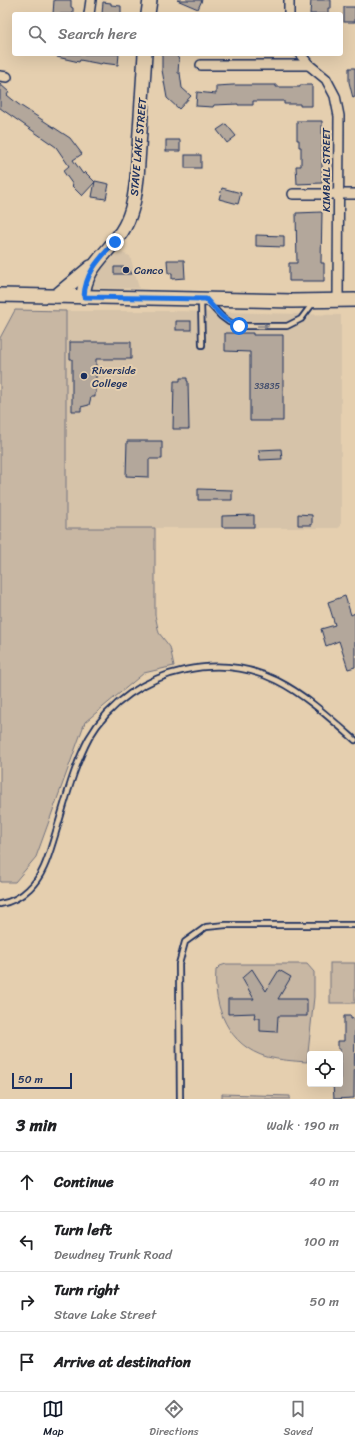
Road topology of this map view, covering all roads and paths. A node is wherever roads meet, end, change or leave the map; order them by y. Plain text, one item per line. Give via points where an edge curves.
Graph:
1 (90, 0) edge
2 (150, 0) edge
3 (289, 0) edge
4 (88, 12) edge
5 (148, 12) edge
6 (289, 12) edge
7 (145, 56) edge
8 (302, 56) edge
9 (201, 65) dead end
10 (309, 65) junction
11 (293, 194) dead end
12 (338, 194) junction
13 (355, 194) edge
14 (94, 265) junction
15 (0, 295) edge
16 (56, 296) junction
17 (84, 297) junction
18 (204, 299) junction
19 (355, 300) edge
20 (314, 301) junction
21 (338, 301) junction
22 (202, 345) dead end
23 (355, 740) edge
24 (0, 904) edge
25 (355, 925) edge
26 (180, 1099) edge

1 - 4 street
2 - 5 main road
3 - 6 street
7 - 14 main road, STAVE LAKE STREET via 135,196 131,213 115,242
8 - 10 street, KIMBALL STREET
9 - 10 street
10 - 12 street, KIMBALL STREET via 326,80 335,96 339,116
11 - 12 street
12 - 13 street
12 - 21 street, KIMBALL STREET
14 - 16 main road
14 - 17 main road, STAVE LAKE STREET via 84,285
15 - 16 main road
16 - 17 main road
17 - 18 main road
18 - 20 main road
18 -> 20 lane via 221,316 239,326 287,326 301,319
18 - 22 lane
19 - 21 main road
20 - 21 main road
23 - 24 lane via 290,686 257,672 224,666 175,672 160,677 133,692 114,707 98,725 89,738 75,771 46,863 36,882 21,896
25 - 26 lane via 206,927 185,942 179,964

